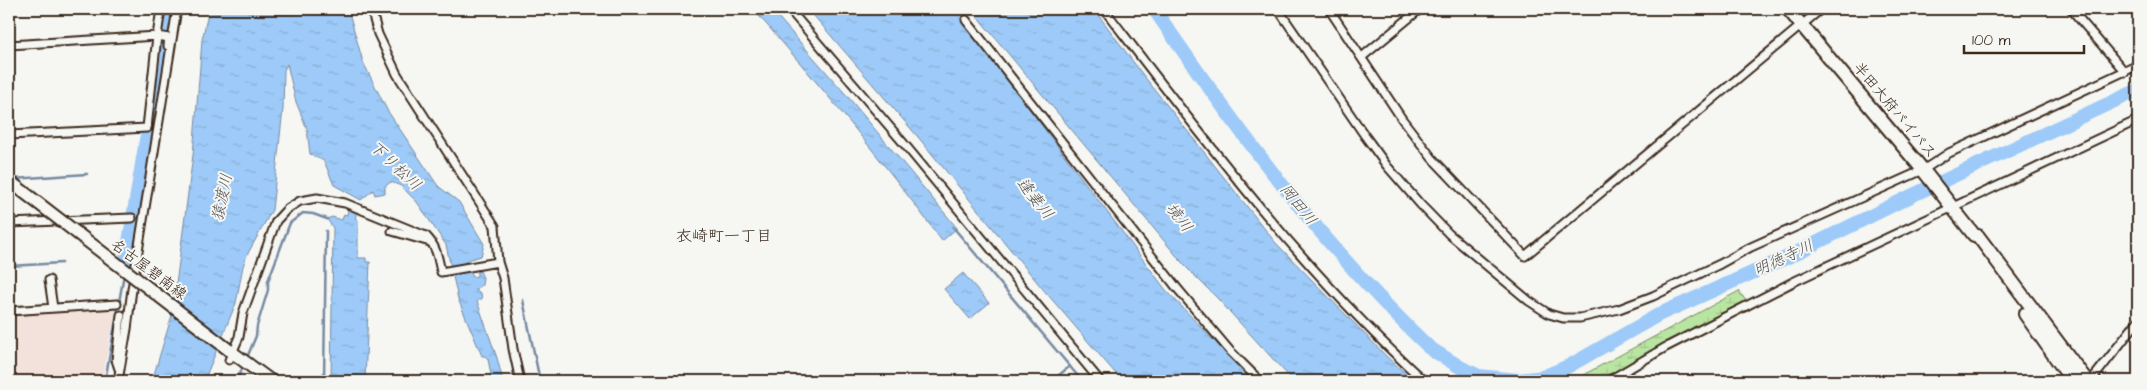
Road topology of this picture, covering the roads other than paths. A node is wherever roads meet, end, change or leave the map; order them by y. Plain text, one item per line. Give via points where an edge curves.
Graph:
1 (161, 9) edge
2 (177, 9) edge
3 (371, 9) edge
4 (789, 9) edge
5 (1104, 9) edge
6 (1278, 9) edge
7 (1329, 9) edge
8 (1420, 9) edge
9 (1788, 9) edge
10 (1821, 9) edge
11 (2071, 9) edge
12 (966, 20) dead end
13 (1802, 25) junction
14 (157, 36) junction
15 (9, 45) edge
16 (1362, 57) junction
17 (2138, 65) edge
18 (2125, 72) junction
19 (166, 75) junction
20 (2138, 120) edge
21 (9, 136) edge
22 (1926, 174) junction
23 (9, 181) edge
24 (1949, 202) junction
25 (132, 218) dead end
26 (9, 223) edge
27 (392, 231) dead end
28 (1974, 235) junction
29 (433, 243) junction
30 (495, 263) junction
31 (49, 280) dead end
32 (116, 304) dead end
33 (53, 308) junction
34 (9, 311) edge
35 (121, 315) dead end
36 (2138, 321) edge
37 (236, 357) junction
38 (120, 370) junction
39 (118, 381) edge
40 (271, 381) edge
41 (520, 381) edge
42 (1100, 381) edge
43 (1260, 381) edge
44 (1424, 381) edge
45 (1608, 381) edge
46 (2072, 381) edge
47 (2086, 381) edge
48 (2092, 381) edge

1 - 14 street
2 - 19 street
3 - 30 street via 378,34 397,74 495,226
4 - 42 street
5 - 44 street via 1228,170 1294,248 1371,332
6 - 22 street via 1387,166 1426,210 1449,234 1529,301 1563,318 1580,318 1619,309 1653,296 1769,238
7 - 16 street
8 - 16 street
9 - 13 highway, 半田大府パイパス
10 - 13 street
11 - 18 street
12 - 43 street via 1176,288
13 - 16 street via 1525,256 1432,158
13 - 22 highway, 半田大府パイパス
14 - 15 street
14 - 19 street via 169,38 164,68
14 - 21 street via 147,128
17 - 18 street
18 - 22 street via 1949,153
19 - 38 street
20 - 24 street
22 - 24 highway, 半田大府パイパス
23 - 37 main road, 名古屋碧南線, bridge
24 - 28 highway, 半田大府パイパス
24 - 45 street via 1722,317
25 - 26 street
27 - 29 street
28 - 46 highway, 半田大府パイパス via 1974,241
28 - 47 highway, 半田大府パイパス via 1978,236
29 - 30 street via 442,272
29 - 37 street via 426,236 345,203 317,198 300,201 276,221 243,313
30 - 41 street via 502,278
31 - 33 street
32 - 33 street
33 - 34 street
35 - 38 street via 116,360
36 - 48 street
37 - 40 main road, 名古屋碧南線
38 - 39 street

